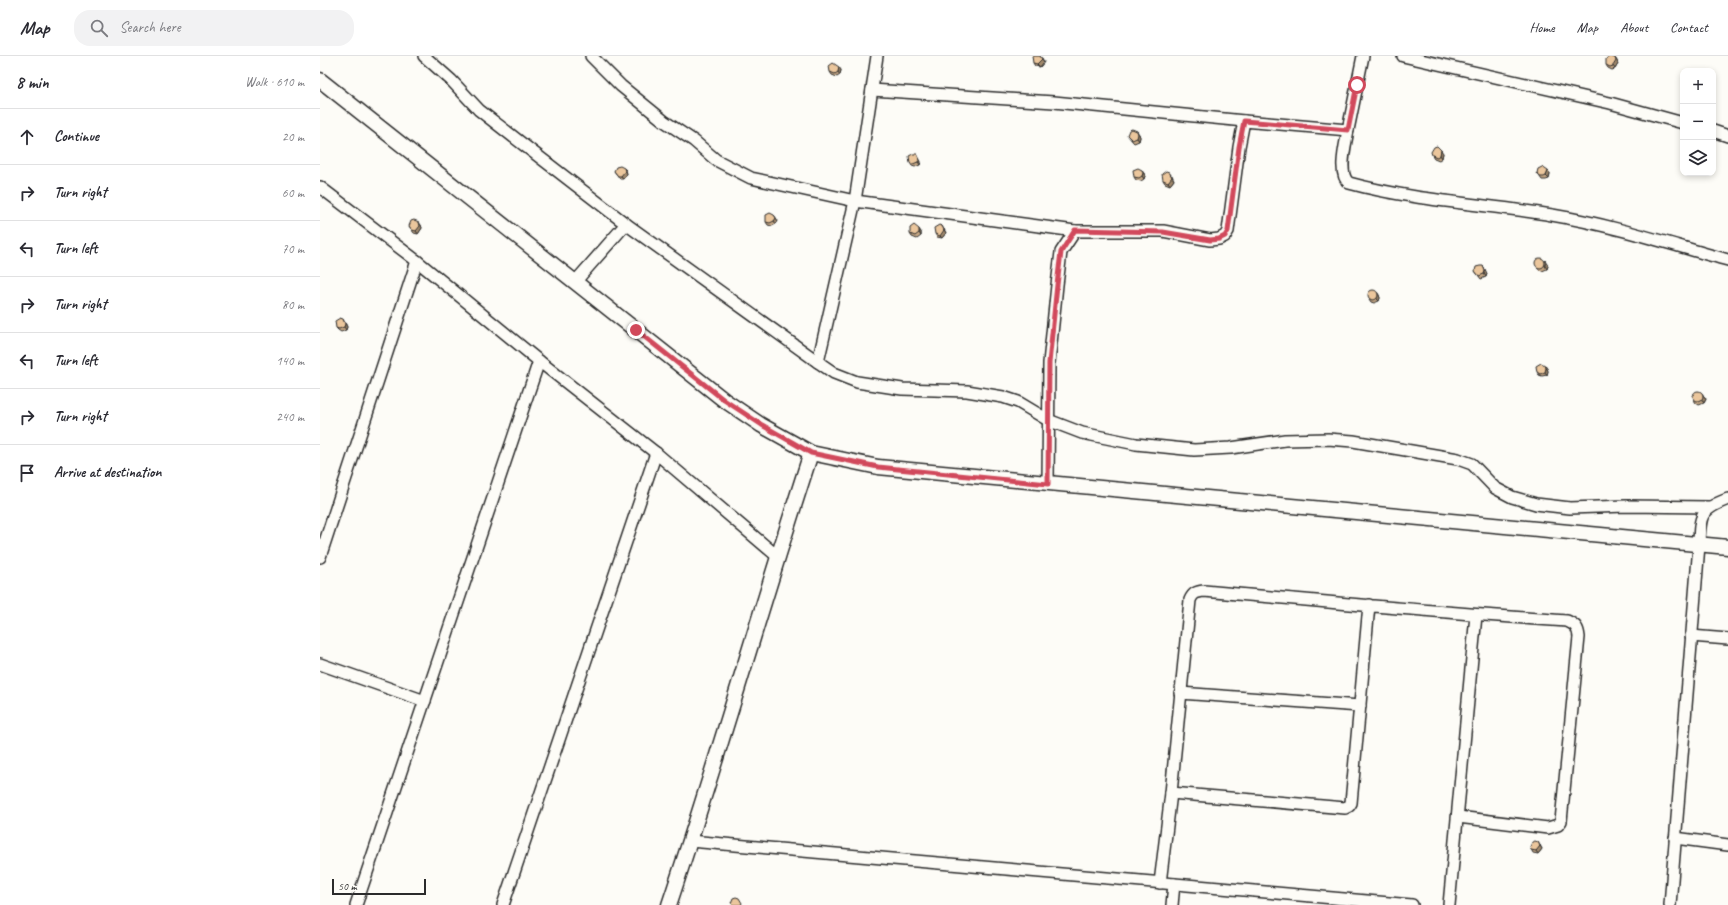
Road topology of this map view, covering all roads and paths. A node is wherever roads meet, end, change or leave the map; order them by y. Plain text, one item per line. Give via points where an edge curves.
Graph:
1 (424, 56) edge
2 (592, 56) edge
3 (877, 56) edge
4 (1363, 56) edge
5 (1402, 56) edge
6 (320, 80) edge
7 (872, 90) junction
8 (1244, 121) junction
9 (1680, 122) edge
10 (1348, 130) junction
11 (1716, 133) edge
12 (1728, 136) edge
13 (320, 188) edge
14 (855, 201) junction
15 (626, 224) junction
16 (1075, 230) junction
17 (1728, 260) edge
18 (417, 261) junction
19 (575, 282) junction
20 (539, 360) junction
21 (818, 362) junction
22 (1048, 420) junction
23 (656, 453) junction
24 (811, 453) junction
25 (1048, 484) junction
26 (1728, 499) edge
27 (1708, 507) junction
28 (1699, 545) junction
29 (1728, 547) edge
30 (778, 556) junction
31 (320, 558) edge
32 (1369, 606) junction
33 (1476, 615) junction
34 (1691, 636) junction
35 (1728, 639) edge
36 (320, 664) edge
37 (1180, 693) junction
38 (425, 701) junction
39 (1360, 706) junction
40 (1171, 793) junction
41 (1458, 817) junction
42 (1675, 838) junction
43 (690, 841) junction
44 (1728, 845) edge
45 (1160, 883) junction
46 (1174, 884) junction
47 (356, 905) edge
48 (503, 905) edge
49 (669, 905) edge
50 (1172, 905) edge
51 (1412, 905) edge
52 (1449, 905) edge
53 (1670, 905) edge

1 - 15 street via 479,110
2 - 14 street via 647,108 722,164 751,178
3 - 7 street
4 - 10 street
5 - 9 street via 1610,103
6 - 19 street
7 - 8 street via 1054,102
7 - 14 street
8 - 10 street
8 - 16 street via 1228,231 1225,236 1210,240 1163,232
10 - 17 street via 1343,172 1349,183 1397,193 1554,216
11 - 12 street
13 - 18 street
14 - 16 street
14 - 21 street
15 - 19 street
15 - 21 street
16 - 22 street via 1061,252 1049,363
18 - 20 street
18 - 31 street
19 - 24 street via 724,400
20 - 23 street
20 - 38 street
21 - 22 street via 834,373 857,382 902,389 967,391 1003,397 1018,402
22 - 25 street
22 - 27 street via 1082,433 1136,444 1194,450 1231,448 1285,440 1328,439 1458,459 1472,464 1495,488 1512,497 1536,504 1570,508
23 - 30 street
23 - 48 street
24 - 25 street via 878,467
24 - 30 street
25 - 28 street
26 - 27 street
27 - 28 street via 1700,523
28 - 29 street
28 - 34 street
30 - 43 street
32 - 33 street
32 - 37 street via 1204,591 1193,594 1190,600
32 - 39 street
33 - 41 street
33 - 41 street via 1568,621 1577,626 1579,632 1578,652 1563,815 1558,825 1548,828
34 - 35 street
34 - 42 street
36 - 38 street
37 - 39 street
37 - 40 street
38 - 47 street
39 - 40 street via 1351,803 1345,808
40 - 45 street
41 - 52 street
42 - 44 street
42 - 53 street
43 - 45 street
43 - 49 street
45 - 46 street
46 - 50 street
46 - 51 street

